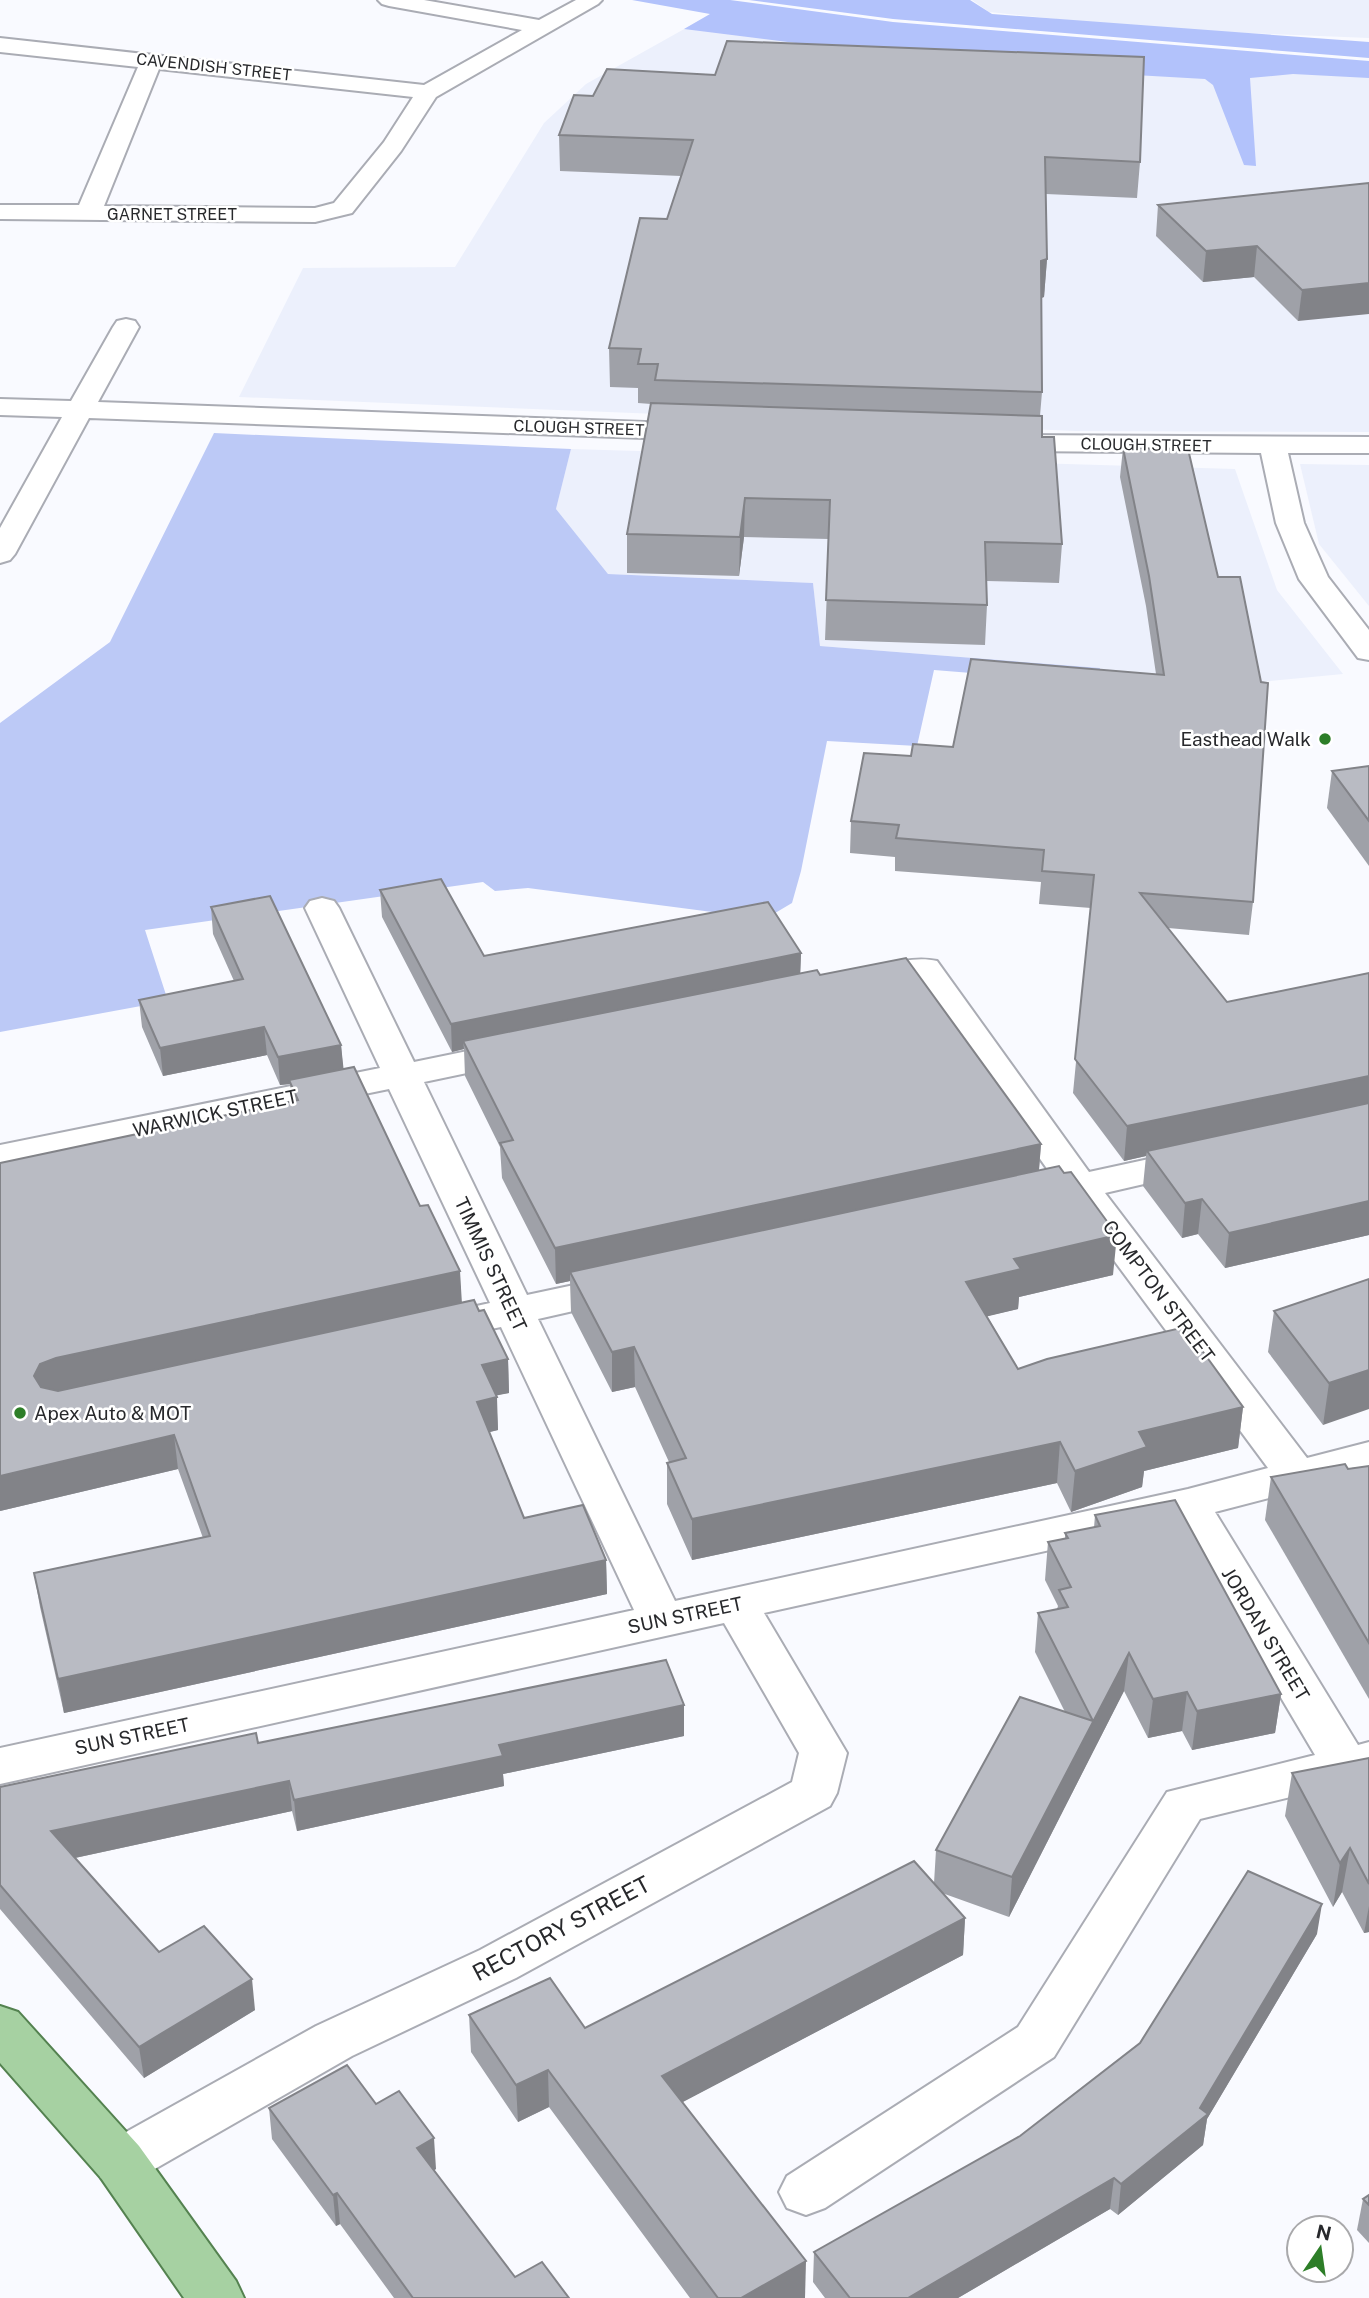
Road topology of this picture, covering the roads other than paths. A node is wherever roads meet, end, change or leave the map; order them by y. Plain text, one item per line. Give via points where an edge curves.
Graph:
1 (389, 0) edge
2 (591, 0) edge
3 (540, 27) junction
4 (0, 45) edge
5 (152, 60) junction
6 (428, 92) junction
7 (0, 212) edge
8 (88, 214) junction
9 (126, 327) dead end
10 (0, 407) edge
11 (80, 410) junction
12 (724, 433) edge
13 (985, 443) edge
14 (1369, 445) edge
15 (1273, 446) junction
16 (0, 554) edge
17 (1369, 651) edge
18 (322, 908) dead end
19 (827, 988) edge
20 (548, 1045) edge
21 (401, 1075) junction
22 (1225, 1155) edge
23 (0, 1157) edge
24 (1080, 1187) junction
25 (1026, 1199) edge
26 (662, 1279) edge
27 (514, 1311) junction
28 (404, 1335) edge
29 (1369, 1457) edge
30 (1298, 1476) junction
31 (1188, 1504) junction
32 (736, 1604) junction
33 (661, 1619) junction
34 (1357, 1762) edge
35 (0, 1766) edge
36 (0, 2027) edge
37 (120, 2162) junction
38 (806, 2192) dead end
39 (216, 2298) edge

1 - 3 street
2 - 3 street
3 - 6 street
4 - 5 street, CAVENDISH STREET
5 - 6 street, CAVENDISH STREET
5 - 8 street
6 - 8 street, GARNET STREET via 393,146 343,208 315,215
7 - 8 street, GARNET STREET
9 - 11 street
10 - 11 street, CLOUGH STREET
11 - 12 street, CLOUGH STREET
11 - 16 street
13 - 15 street, CLOUGH STREET
14 - 15 street, CLOUGH STREET
15 - 17 street via 1290,523 1314,579
18 - 21 street, TIMMIS STREET
19 - 24 street, COMPTON STREET via 924,969
20 - 21 street, WARWICK STREET
21 - 23 street, WARWICK STREET
21 - 27 street, TIMMIS STREET
22 - 24 street
24 - 25 street
24 - 30 street, COMPTON STREET
26 - 27 street
27 - 28 street
27 - 33 street, TIMMIS STREET
29 - 30 street, SUN STREET
30 - 31 street, SUN STREET
31 - 32 street, SUN STREET
31 - 34 street, JORDAN STREET
32 - 33 street, SUN STREET
32 - 37 street, RECTORY STREET via 823,1753 813,1793 498,1964 334,2041
33 - 35 street, SUN STREET
34 - 38 street via 1184,1805 1036,2042
36 - 37 main road
37 - 39 main road

